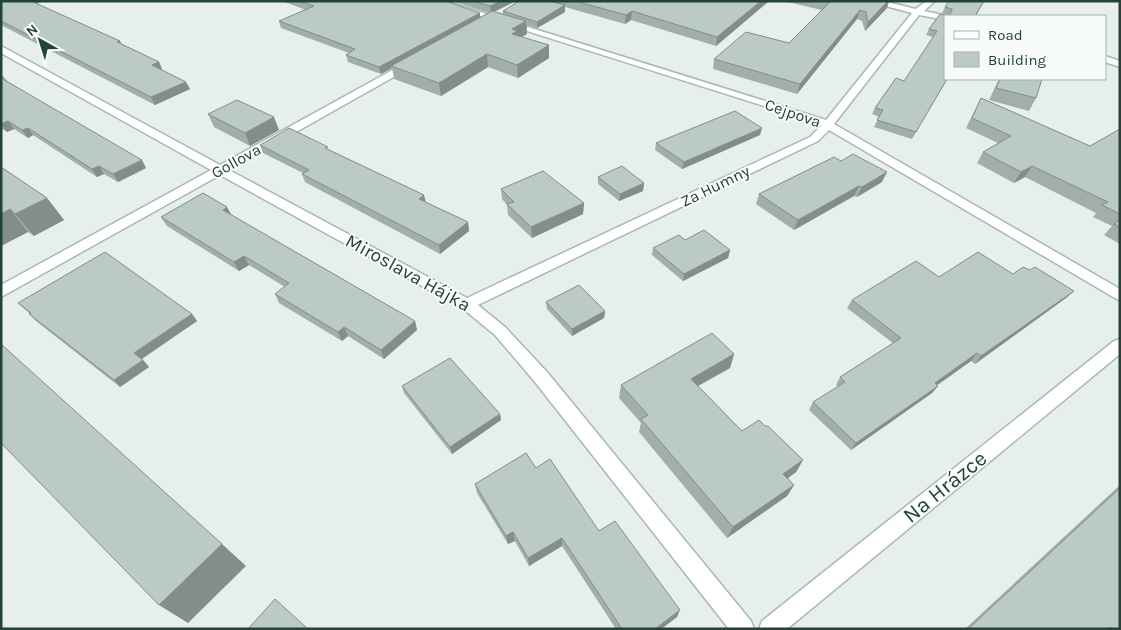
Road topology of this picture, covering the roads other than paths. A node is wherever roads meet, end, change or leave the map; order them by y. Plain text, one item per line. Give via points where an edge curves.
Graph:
1 (436, 1) edge
2 (871, 1) edge
3 (931, 1) edge
4 (507, 10) edge
5 (917, 12) junction
6 (944, 18) edge
7 (488, 21) junction
8 (1, 49) edge
9 (1106, 58) edge
10 (415, 61) edge
11 (1120, 64) edge
12 (827, 124) junction
13 (220, 170) junction
14 (1, 292) edge
15 (1120, 296) edge
16 (467, 304) junction
17 (1120, 345) edge
18 (743, 629) edge
19 (770, 629) edge

1 - 7 street, Cejpova
2 - 5 street
3 - 5 street, Za Humny
4 - 7 street
5 - 6 street
5 - 12 street, Za Humny
7 - 12 street, Cejpova
8 - 13 street, Miroslava Hájka
9 - 11 street
10 - 13 street, Gollova
12 - 15 street, Cejpova
12 - 16 street, Za Humny via 814,139
13 - 14 street, Gollova
13 - 16 street, Miroslava Hájka
16 - 18 street, Miroslava Hájka via 500,330 541,377
17 - 19 street, Na Hrázce

